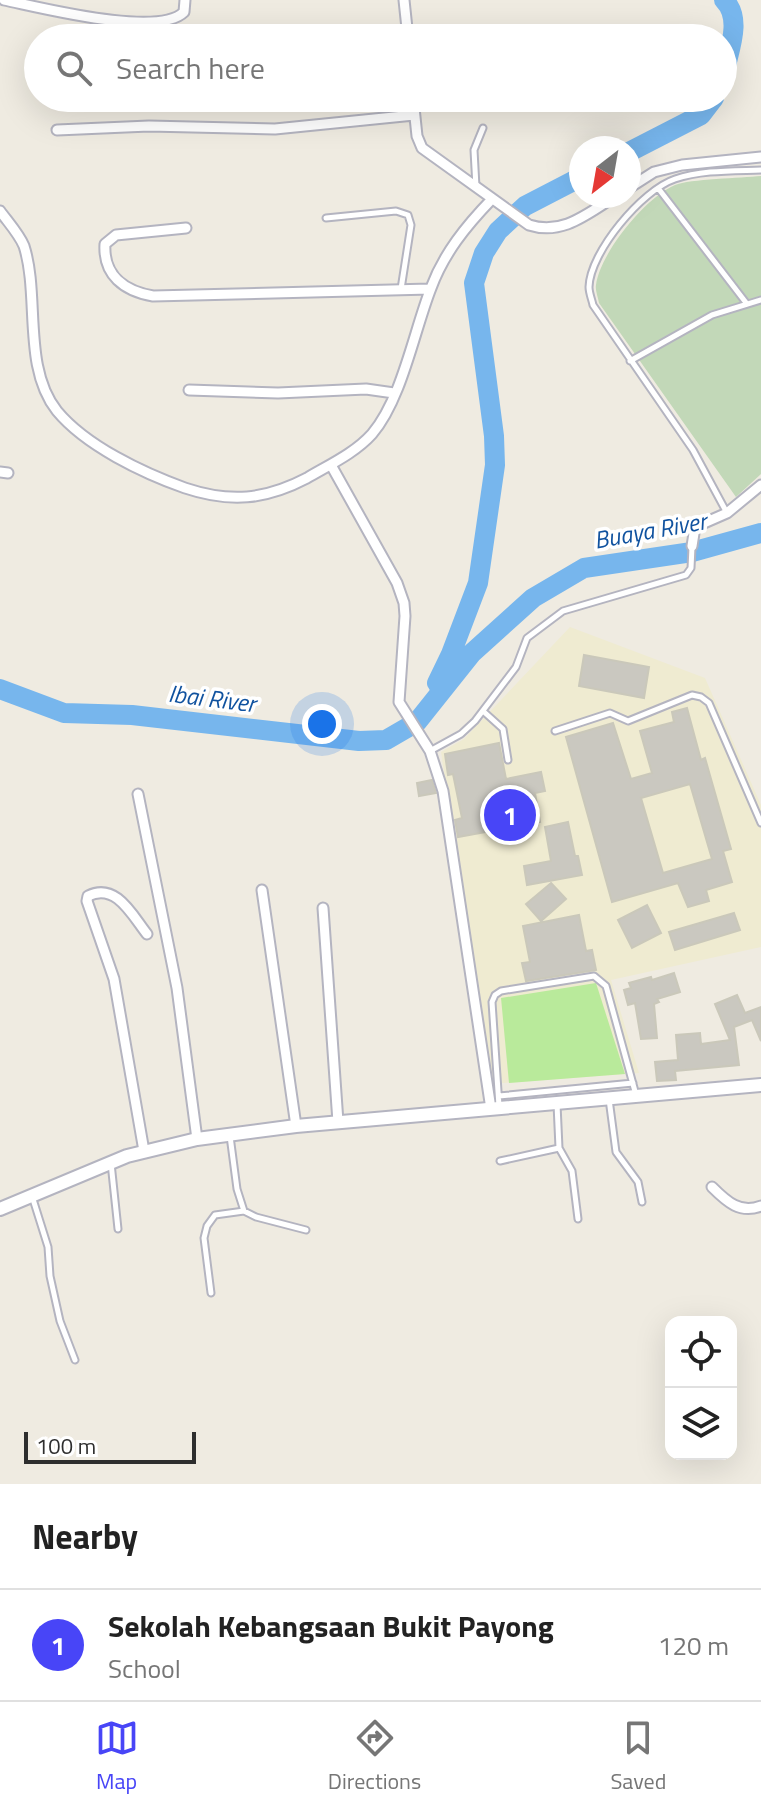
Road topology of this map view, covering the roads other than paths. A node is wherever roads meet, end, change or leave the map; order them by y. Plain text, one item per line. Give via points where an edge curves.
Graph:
1 (4, 0) edge
2 (185, 0) edge
3 (404, 0) edge
4 (407, 24) edge
5 (414, 112) edge
6 (414, 115) junction
7 (483, 128) dead end
8 (57, 130) dead end
9 (761, 157) edge
10 (761, 170) edge
11 (641, 180) edge
12 (476, 188) junction
13 (658, 188) junction
14 (495, 201) junction
15 (596, 208) edge
16 (0, 211) edge
17 (326, 218) dead end
18 (186, 228) dead end
19 (430, 289) junction
20 (401, 290) junction
21 (761, 300) edge
22 (747, 304) junction
23 (630, 361) junction
24 (189, 390) dead end
25 (394, 393) junction
26 (331, 465) junction
27 (761, 485) edge
28 (727, 513) junction
29 (692, 546) joint
30 (483, 711) junction
31 (555, 731) dead end
32 (427, 746) junction
33 (508, 760) dead end
34 (138, 794) dead end
35 (761, 823) edge
36 (262, 890) dead end
37 (323, 908) dead end
38 (147, 934) dead end
39 (761, 1085) edge
40 (635, 1090) junction
41 (609, 1098) junction
42 (557, 1103) junction
43 (496, 1104) junction
44 (338, 1122) junction
45 (296, 1126) junction
46 (229, 1135) junction
47 (197, 1139) junction
48 (559, 1148) junction
49 (144, 1151) junction
50 (500, 1161) dead end
51 (111, 1162) junction
52 (712, 1187) dead end
53 (32, 1196) junction
54 (642, 1202) dead end
55 (761, 1206) edge
56 (0, 1209) edge
57 (244, 1211) junction
58 (578, 1219) dead end
59 (118, 1229) dead end
60 (306, 1230) dead end
61 (211, 1293) dead end
62 (75, 1360) dead end

1 - 2 street via 114,22 171,20 184,12
3 - 4 street
5 - 6 street
6 - 8 street via 275,129
6 - 12 street via 422,148
7 - 12 lane via 474,150
9 - 11 street via 682,165
10 - 13 lane via 702,173 672,179
12 - 14 street
13 - 22 lane
13 - 23 lane via 609,239 589,288 593,305
14 - 15 street via 540,229 557,229
14 - 19 street via 463,230
16 - 26 street via 24,246 46,392 70,424 111,454 213,497 247,498 285,490
17 - 20 lane via 396,211 408,215
18 - 20 street via 116,235 105,244 107,267 124,286 153,296
19 - 20 street
19 - 25 street
21 - 22 lane
22 - 23 lane via 697,322
23 - 28 lane via 693,450
24 - 25 street
25 - 26 street via 373,433
26 - 32 street via 404,603 399,696
27 - 28 street
28 - 29 street via 695,527
29 - 30 lane via 691,568 683,577 563,611 527,638 516,667
30 - 32 lane via 461,734
30 - 33 lane via 503,729
31 - 35 lane via 610,713 628,721 692,695 701,697 709,703
32 - 43 street via 443,791
34 - 47 street via 177,988
36 - 45 street
37 - 44 street
38 - 49 street via 118,898 103,892 88,896 114,979
39 - 40 main road
40 - 41 main road
40 - 43 lane
40 - 43 lane via 606,986 594,976 495,995
41 - 42 main road
41 - 54 lane via 616,1152 638,1182
42 - 43 main road
42 - 48 lane
43 - 44 main road
44 - 45 main road
45 - 46 main road
46 - 47 main road
46 - 57 lane
47 - 49 main road
48 - 50 lane
48 - 58 lane via 572,1171
49 - 51 main road
51 - 53 main road
51 - 59 lane
52 - 55 street via 743,1210
53 - 56 main road
53 - 62 lane via 48,1247 60,1321
57 - 60 lane
57 - 61 lane via 215,1215 205,1232

